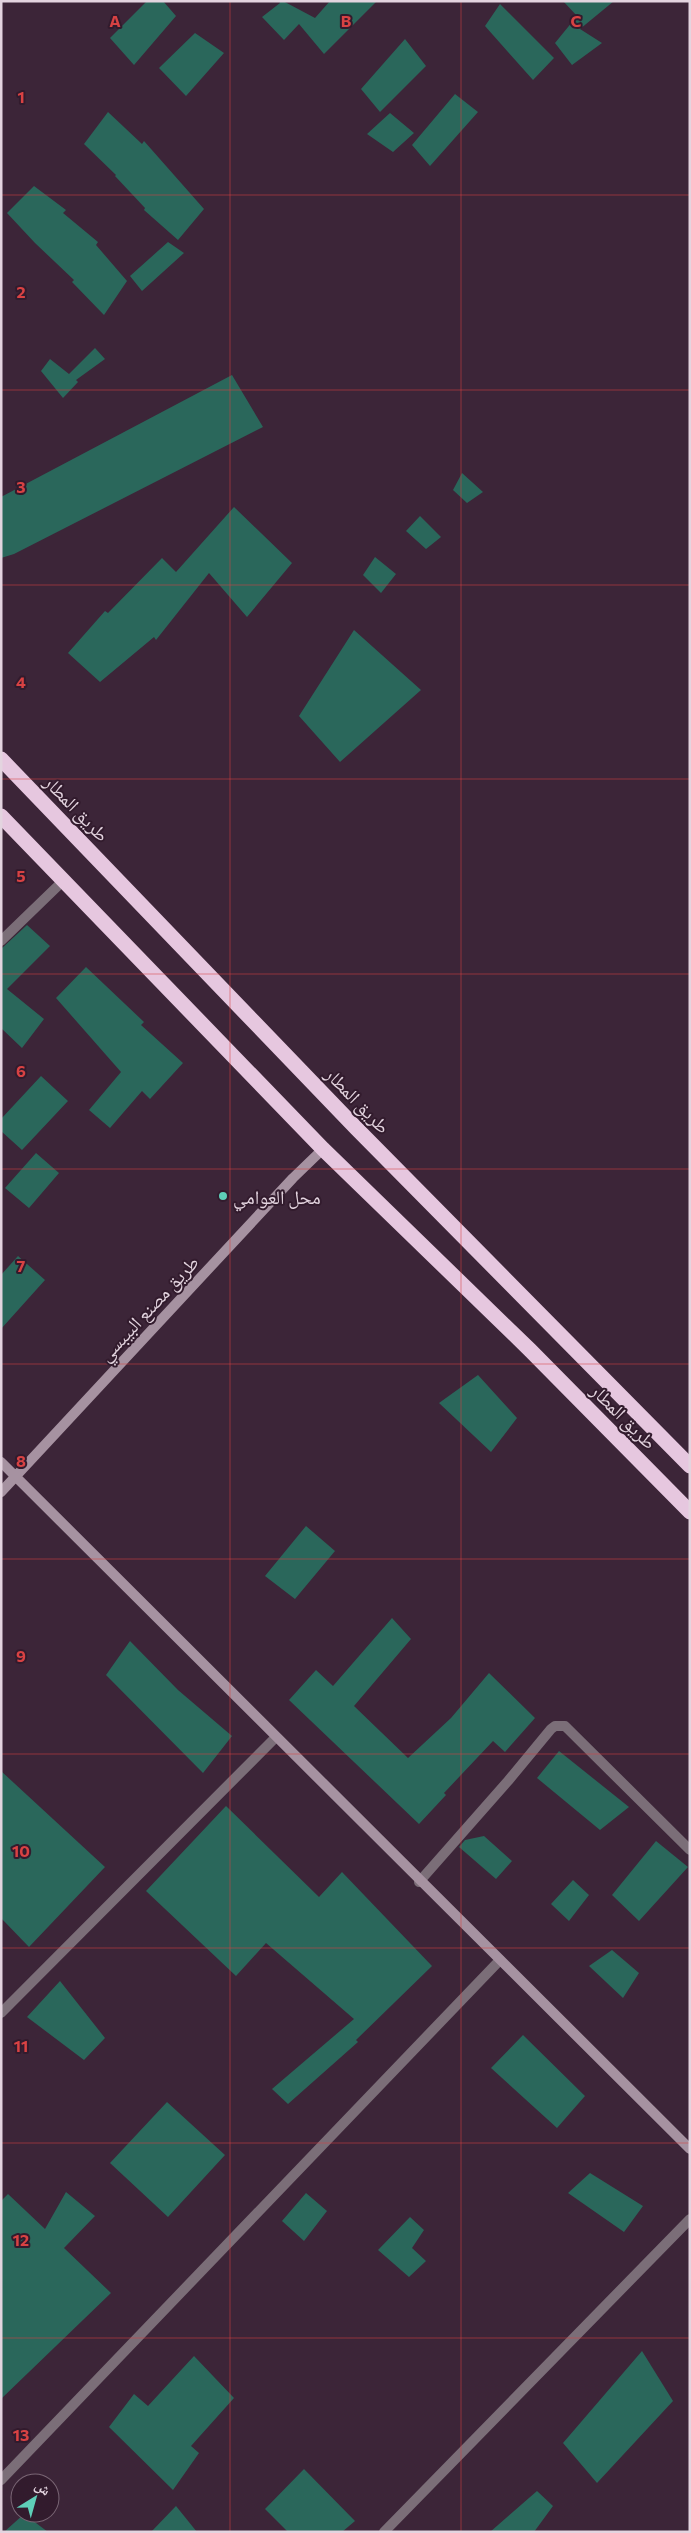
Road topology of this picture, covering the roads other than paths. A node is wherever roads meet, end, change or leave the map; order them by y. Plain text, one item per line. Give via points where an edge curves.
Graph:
1 (1, 759) edge
2 (1, 816) edge
3 (64, 880) junction
4 (1, 941) edge
5 (323, 1149) junction
6 (1, 1462) edge
7 (690, 1466) edge
8 (15, 1477) junction
9 (1, 1492) edge
10 (690, 1512) edge
11 (275, 1738) junction
12 (690, 1850) edge
13 (419, 1882) junction
14 (500, 1960) junction
15 (1, 2013) edge
16 (690, 2149) edge
17 (690, 2219) edge
18 (1, 2480) edge
19 (384, 2532) edge

1 - 7 highway, طريق المطار via 356,1128
2 - 3 highway, طريق المطار
3 - 4 street
3 - 5 highway, طريق المطار
5 - 8 street, طريق مصنع البيبسي
5 - 10 highway, طريق المطار via 530,1350
6 - 8 street
8 - 9 street, طريق مصنع البيبسي
8 - 11 street
11 - 13 street
11 - 15 street
12 - 13 street via 565,1726 560,1726 551,1729
13 - 14 street
14 - 16 street
14 - 18 street
17 - 19 street

